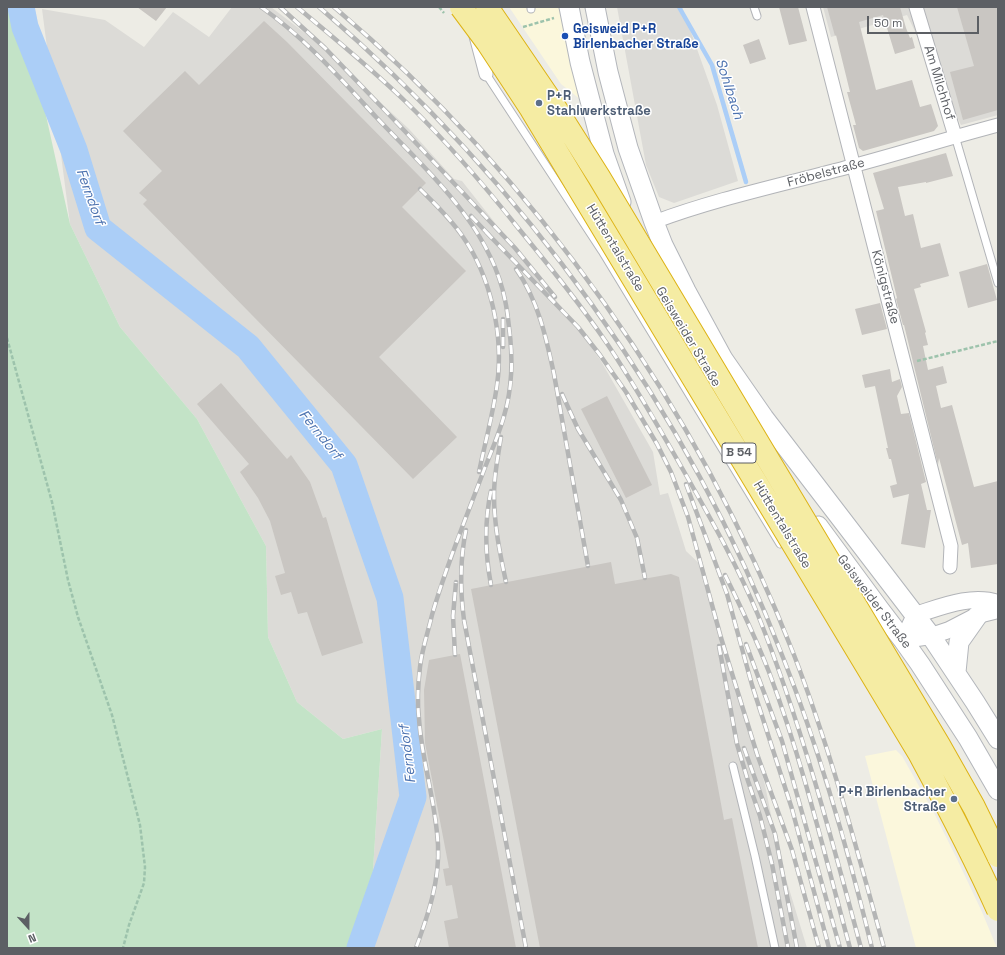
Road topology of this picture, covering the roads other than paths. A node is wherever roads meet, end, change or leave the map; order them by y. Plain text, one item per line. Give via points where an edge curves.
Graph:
1 (461, 7) edge
2 (469, 7) edge
3 (487, 7) edge
4 (569, 7) edge
5 (595, 7) edge
6 (754, 7) edge
7 (813, 7) edge
8 (916, 7) edge
9 (757, 16) dead end
10 (486, 74) joint
11 (998, 125) edge
12 (955, 136) junction
13 (853, 166) junction
14 (654, 222) junction
15 (998, 283) edge
16 (783, 549) dead end
17 (950, 567) dead end
18 (998, 603) edge
19 (998, 610) edge
20 (915, 615) junction
21 (978, 615) junction
22 (930, 636) junction
23 (903, 640) junction
24 (956, 672) junction
25 (998, 739) edge
26 (733, 766) dead end
27 (997, 788) edge
28 (998, 856) edge
29 (998, 910) edge
30 (775, 948) edge

1 - 29 highway, Hüttentalstraße / B 54, bridge via 535,115 919,753 970,848
2 - 10 street
3 - 28 highway, Hüttentalstraße / B 54, bridge via 603,183 939,745
4 - 23 main road, Geisweider Straße via 580,62 604,154 629,223 658,287 704,370
5 - 14 main road, Geisweider Straße via 628,148
6 - 9 lane
7 - 13 street, Königstraße
8 - 12 street, Am Milchhof
10 - 16 lane via 602,251
11 - 12 street, Fröbelstraße
12 - 13 street, Fröbelstraße
12 - 15 lane
13 - 14 street, Fröbelstraße via 756,191
13 - 17 street, Königstraße via 951,546
14 - 20 main road, Geisweider Straße via 686,291 723,359 764,418
18 - 20 street via 990,600 958,601
19 - 21 street
20 - 22 main road, Geisweider Straße
20 - 23 street
21 - 22 street
21 - 24 main road via 959,642
22 - 23 street
22 - 24 main road, Geisweider Straße
23 - 27 main road, Geisweider Straße via 968,738
24 - 25 main road, Geisweider Straße
26 - 30 lane

